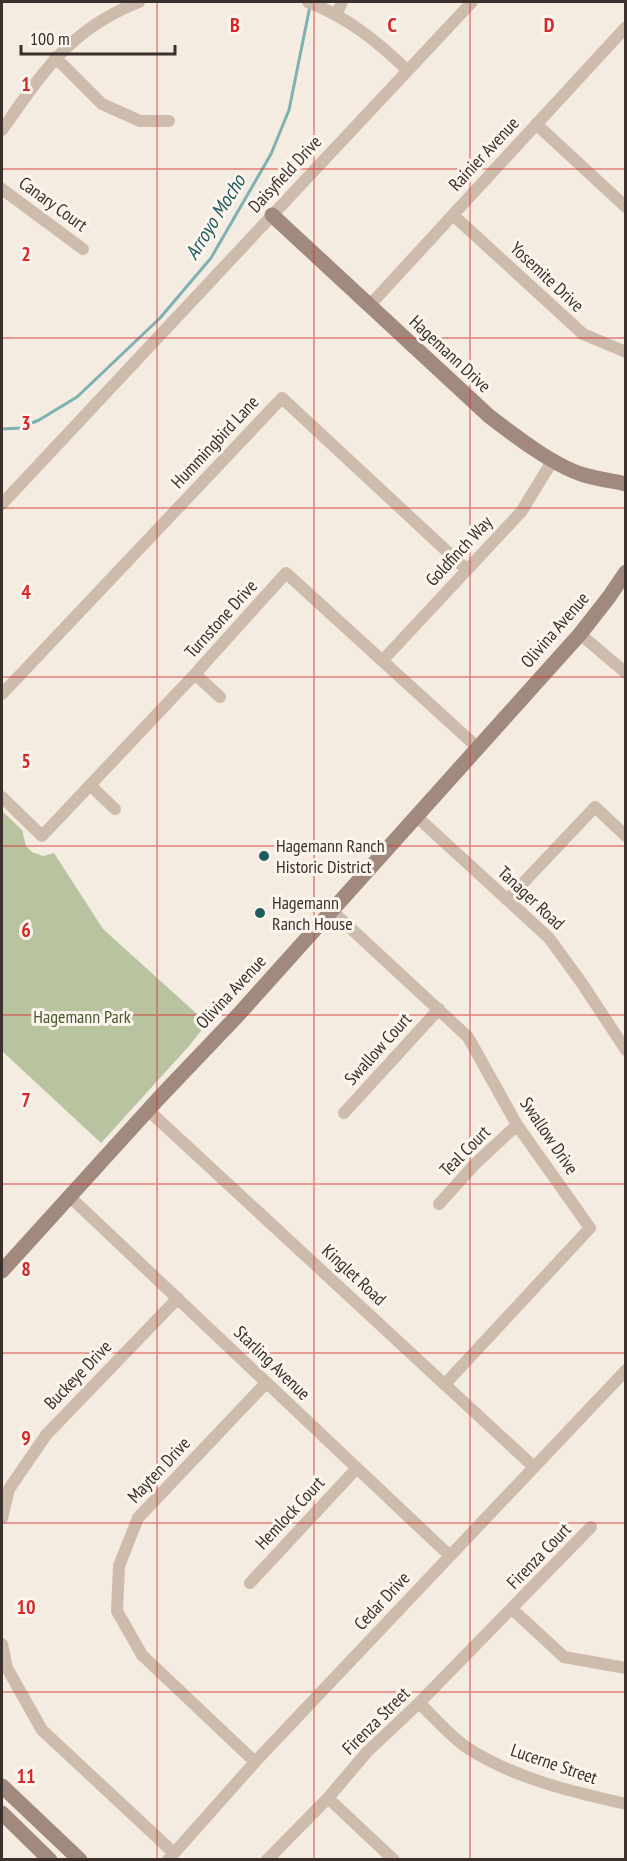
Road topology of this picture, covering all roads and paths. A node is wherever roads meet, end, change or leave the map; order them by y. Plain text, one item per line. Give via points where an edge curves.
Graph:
1 (139, 2) edge
2 (308, 2) edge
3 (342, 2) edge
4 (472, 2) edge
5 (336, 15) junction
6 (626, 27) edge
7 (55, 57) junction
8 (407, 70) junction
9 (169, 121) dead end
10 (536, 124) junction
11 (2, 130) edge
12 (2, 189) edge
13 (626, 207) edge
14 (272, 215) junction
15 (453, 215) junction
16 (83, 249) dead end
17 (369, 306) junction
18 (626, 352) edge
19 (553, 460) junction
20 (626, 484) edge
21 (2, 504) edge
22 (466, 569) junction
23 (626, 572) edge
24 (580, 634) junction
25 (383, 660) junction
26 (626, 673) edge
27 (195, 674) junction
28 (2, 694) edge
29 (220, 698) dead end
30 (477, 747) junction
31 (90, 785) junction
32 (2, 797) edge
33 (115, 809) dead end
34 (416, 816) junction
35 (626, 836) edge
36 (507, 900) junction
37 (332, 911) junction
38 (439, 1009) junction
39 (626, 1050) edge
40 (148, 1110) junction
41 (345, 1113) dead end
42 (517, 1125) junction
43 (69, 1196) junction
44 (439, 1204) dead end
45 (2, 1271) edge
46 (178, 1298) junction
47 (626, 1370) edge
48 (266, 1383) junction
49 (445, 1384) junction
50 (534, 1467) junction
51 (357, 1468) junction
52 (5, 1487) edge
53 (2, 1518) edge
54 (591, 1527) dead end
55 (450, 1556) junction
56 (250, 1583) dead end
57 (512, 1609) junction
58 (2, 1644) edge
59 (626, 1668) edge
60 (419, 1703) junction
61 (255, 1762) junction
62 (2, 1786) edge
63 (328, 1798) junction
64 (626, 1804) edge
65 (2, 1813) edge
66 (171, 1856) edge
67 (50, 1860) edge
68 (80, 1860) edge
69 (267, 1860) edge
70 (394, 1860) edge

1 - 7 street via 111,13
2 - 5 street
3 - 5 street
4 - 8 street, Daisyfield Drive
5 - 8 street via 383,47
6 - 10 street, Rainier Avenue
7 - 9 street via 102,104 140,121
7 - 11 street
8 - 14 street, Daisyfield Drive
10 - 13 street
10 - 15 street, Rainier Avenue
12 - 16 street, Canary Court
14 - 17 street, Hagemann Drive
14 - 21 street, Daisyfield Drive
15 - 17 street, Rainier Avenue
15 - 18 street, Yosemite Drive via 583,334
17 - 19 street, Hagemann Drive via 489,416
19 - 20 street, Hagemann Drive via 582,474
19 - 22 street, Goldfinch Way via 521,512
22 - 25 street, Goldfinch Way
22 - 28 street, Hummingbird Lane via 282,398
23 - 24 street, Olivina Avenue
24 - 26 street
24 - 30 street, Olivina Avenue
25 - 27 street, Turnstone Drive via 286,573
25 - 30 street, Turnstone Drive
27 - 29 street
27 - 31 street, Turnstone Drive
30 - 34 street, Olivina Avenue
31 - 32 street, Turnstone Drive via 42,836
31 - 33 street
34 - 36 street, Tanager Road
34 - 37 street, Olivina Avenue
35 - 36 street via 595,807
36 - 39 street, Tanager Road via 549,938
37 - 38 street, Swallow Drive
37 - 40 street, Olivina Avenue
38 - 41 street, Swallow Court
38 - 42 street, Swallow Drive via 468,1037
40 - 43 street, Olivina Avenue
40 - 49 street, Kinglet Road
42 - 44 street, Teal Court
42 - 49 street, Swallow Drive via 590,1228
43 - 45 street, Olivina Avenue
43 - 46 street, Starling Avenue
46 - 48 street, Starling Avenue
46 - 52 street, Buckeye Drive via 46,1435
47 - 50 street, Cedar Drive
48 - 51 street, Starling Avenue
48 - 61 street, Mayten Drive via 138,1518 119,1566 117,1611 142,1655
49 - 50 street, Kinglet Road
50 - 55 street, Cedar Drive
51 - 55 street, Starling Avenue
51 - 56 street, Hemlock Court
52 - 53 street, Buckeye Drive
54 - 57 street, Firenza Court
55 - 61 street, Cedar Drive
57 - 59 street via 564,1657
57 - 60 street, Firenza Street
58 - 66 street via 8,1668 42,1731
60 - 63 street, Firenza Street via 367,1752
60 - 64 street, Lucerne Street via 465,1746 510,1770
61 - 66 street, Cedar Drive
62 - 68 street
63 - 69 street, Firenza Street
63 - 70 street
65 - 67 street

